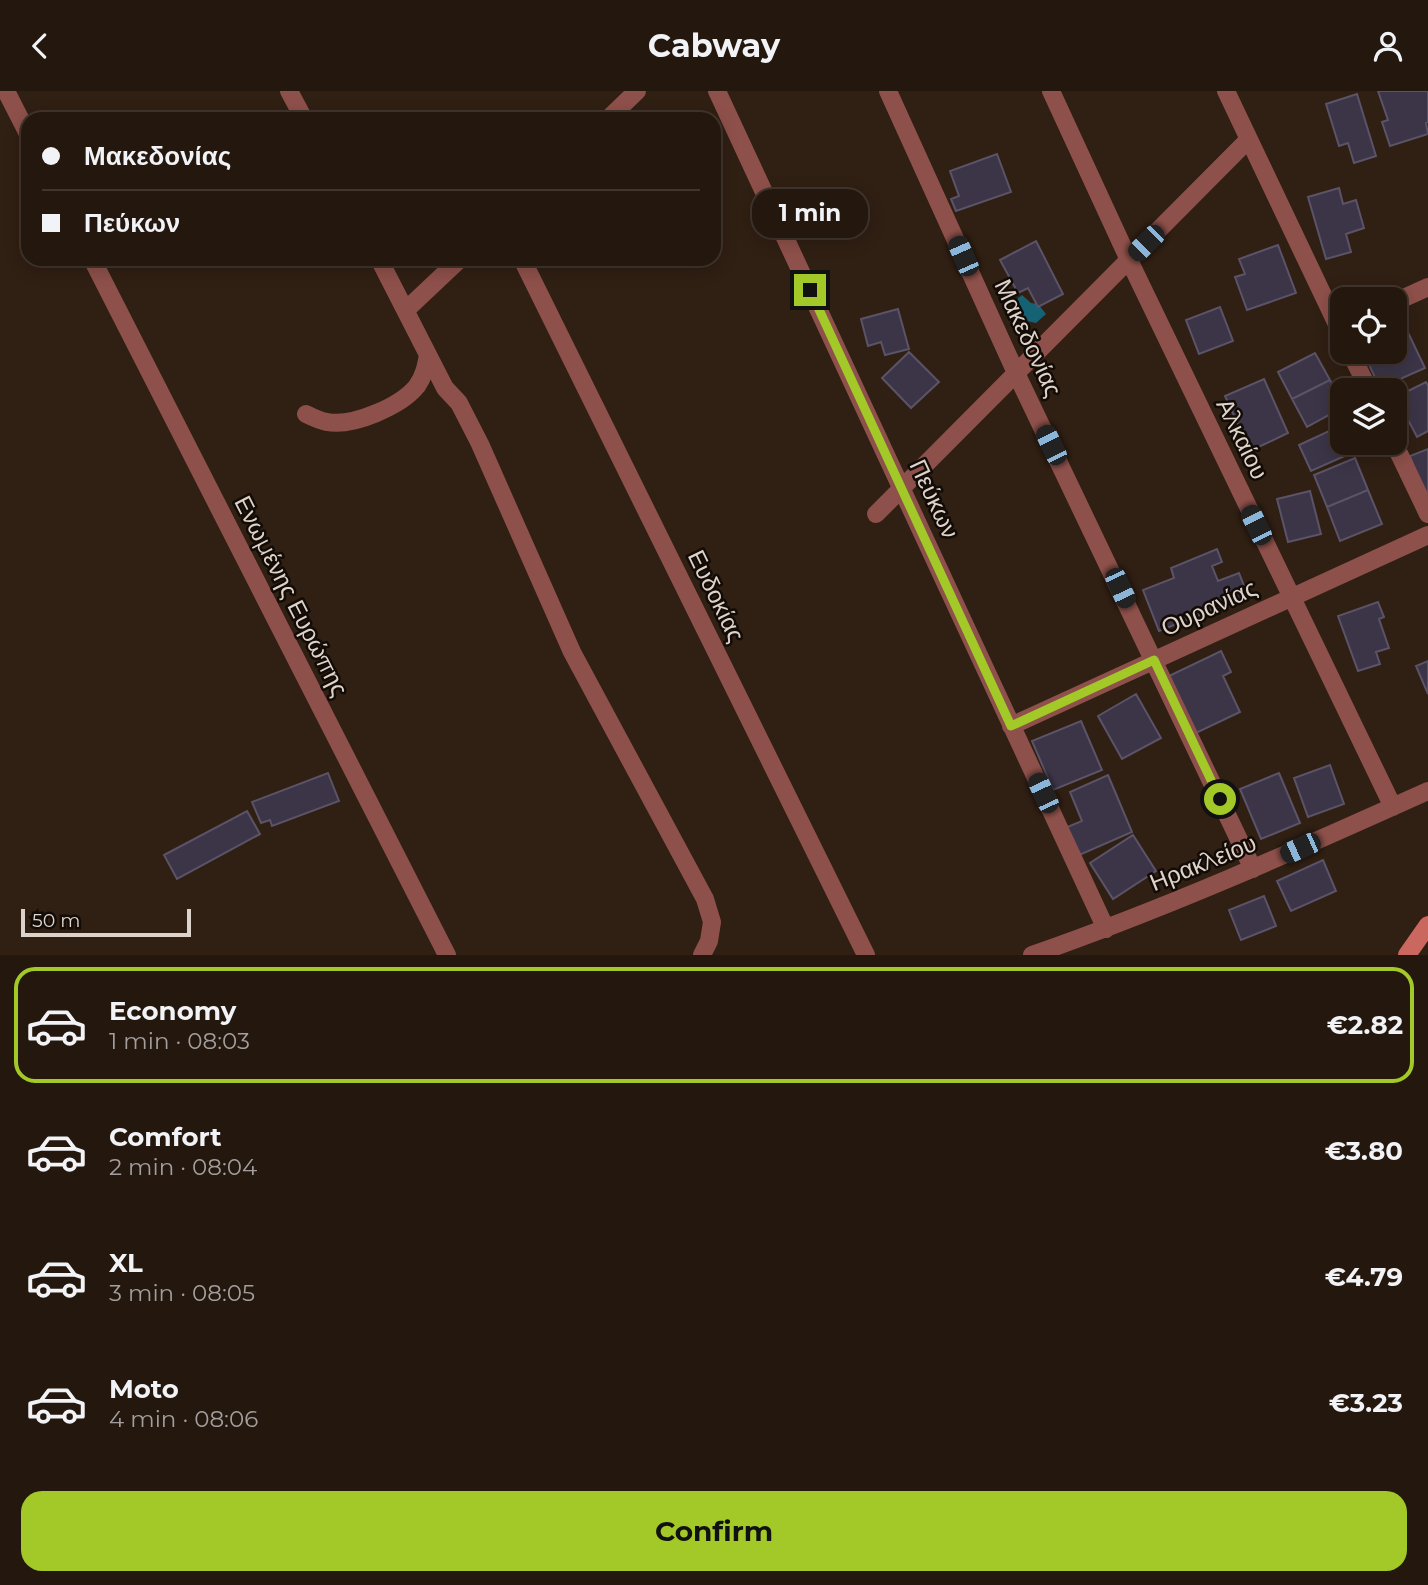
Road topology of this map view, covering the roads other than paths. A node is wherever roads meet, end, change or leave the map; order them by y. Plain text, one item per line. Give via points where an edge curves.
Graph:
1 (6, 91) edge
2 (289, 91) edge
3 (637, 91) edge
4 (717, 91) edge
5 (888, 91) edge
6 (1051, 91) edge
7 (1226, 91) edge
8 (300, 112) edge
9 (615, 112) edge
10 (21, 120) edge
11 (1248, 140) junction
12 (1129, 260) junction
13 (96, 266) edge
14 (383, 266) edge
15 (453, 266) edge
16 (525, 266) edge
17 (1428, 287) edge
18 (1407, 297) edge
19 (1330, 308) edge
20 (406, 310) junction
21 (428, 355) junction
22 (1017, 373) junction
23 (306, 414) dead end
24 (1400, 455) edge
25 (903, 489) junction
26 (1428, 514) edge
27 (876, 515) dead end
28 (1428, 535) edge
29 (1291, 597) junction
30 (1154, 660) junction
31 (1011, 726) junction
32 (1428, 791) edge
33 (1393, 807) junction
34 (1253, 869) junction
35 (1428, 925) edge
36 (1106, 929) junction
37 (447, 955) edge
38 (702, 955) edge
39 (866, 955) edge
40 (1032, 955) edge
41 (1406, 955) edge

1 - 10 street
2 - 8 street
3 - 9 street
4 - 25 street, Πεύκων
5 - 22 street, Μακεδονίας
6 - 12 street, Αλκαίου
7 - 11 street
11 - 12 street
11 - 19 street
12 - 22 street
12 - 29 street, Αλκαίου
13 - 37 street, Ενωμένης Ευρώπης
14 - 20 street
15 - 20 street
16 - 39 street, Ευδοκίας
17 - 18 street
20 - 21 street
21 - 23 street via 418,384 385,409 338,423
21 - 38 street via 480,444 572,652 705,899 712,922
22 - 25 street
22 - 30 street, Μακεδονίας
24 - 26 street
25 - 27 street
25 - 31 street, Πεύκων
28 - 29 street, Ουρανίας
29 - 30 street, Ουρανίας
29 - 33 street, Αλκαίου
30 - 31 street, Ουρανίας
30 - 34 street, Μακεδονίας
31 - 36 street, Πεύκων
32 - 33 street, Ηρακλείου
33 - 34 street, Ηρακλείου
34 - 36 street, Ηρακλείου
35 - 41 street
36 - 40 street, Ηρακλείου

